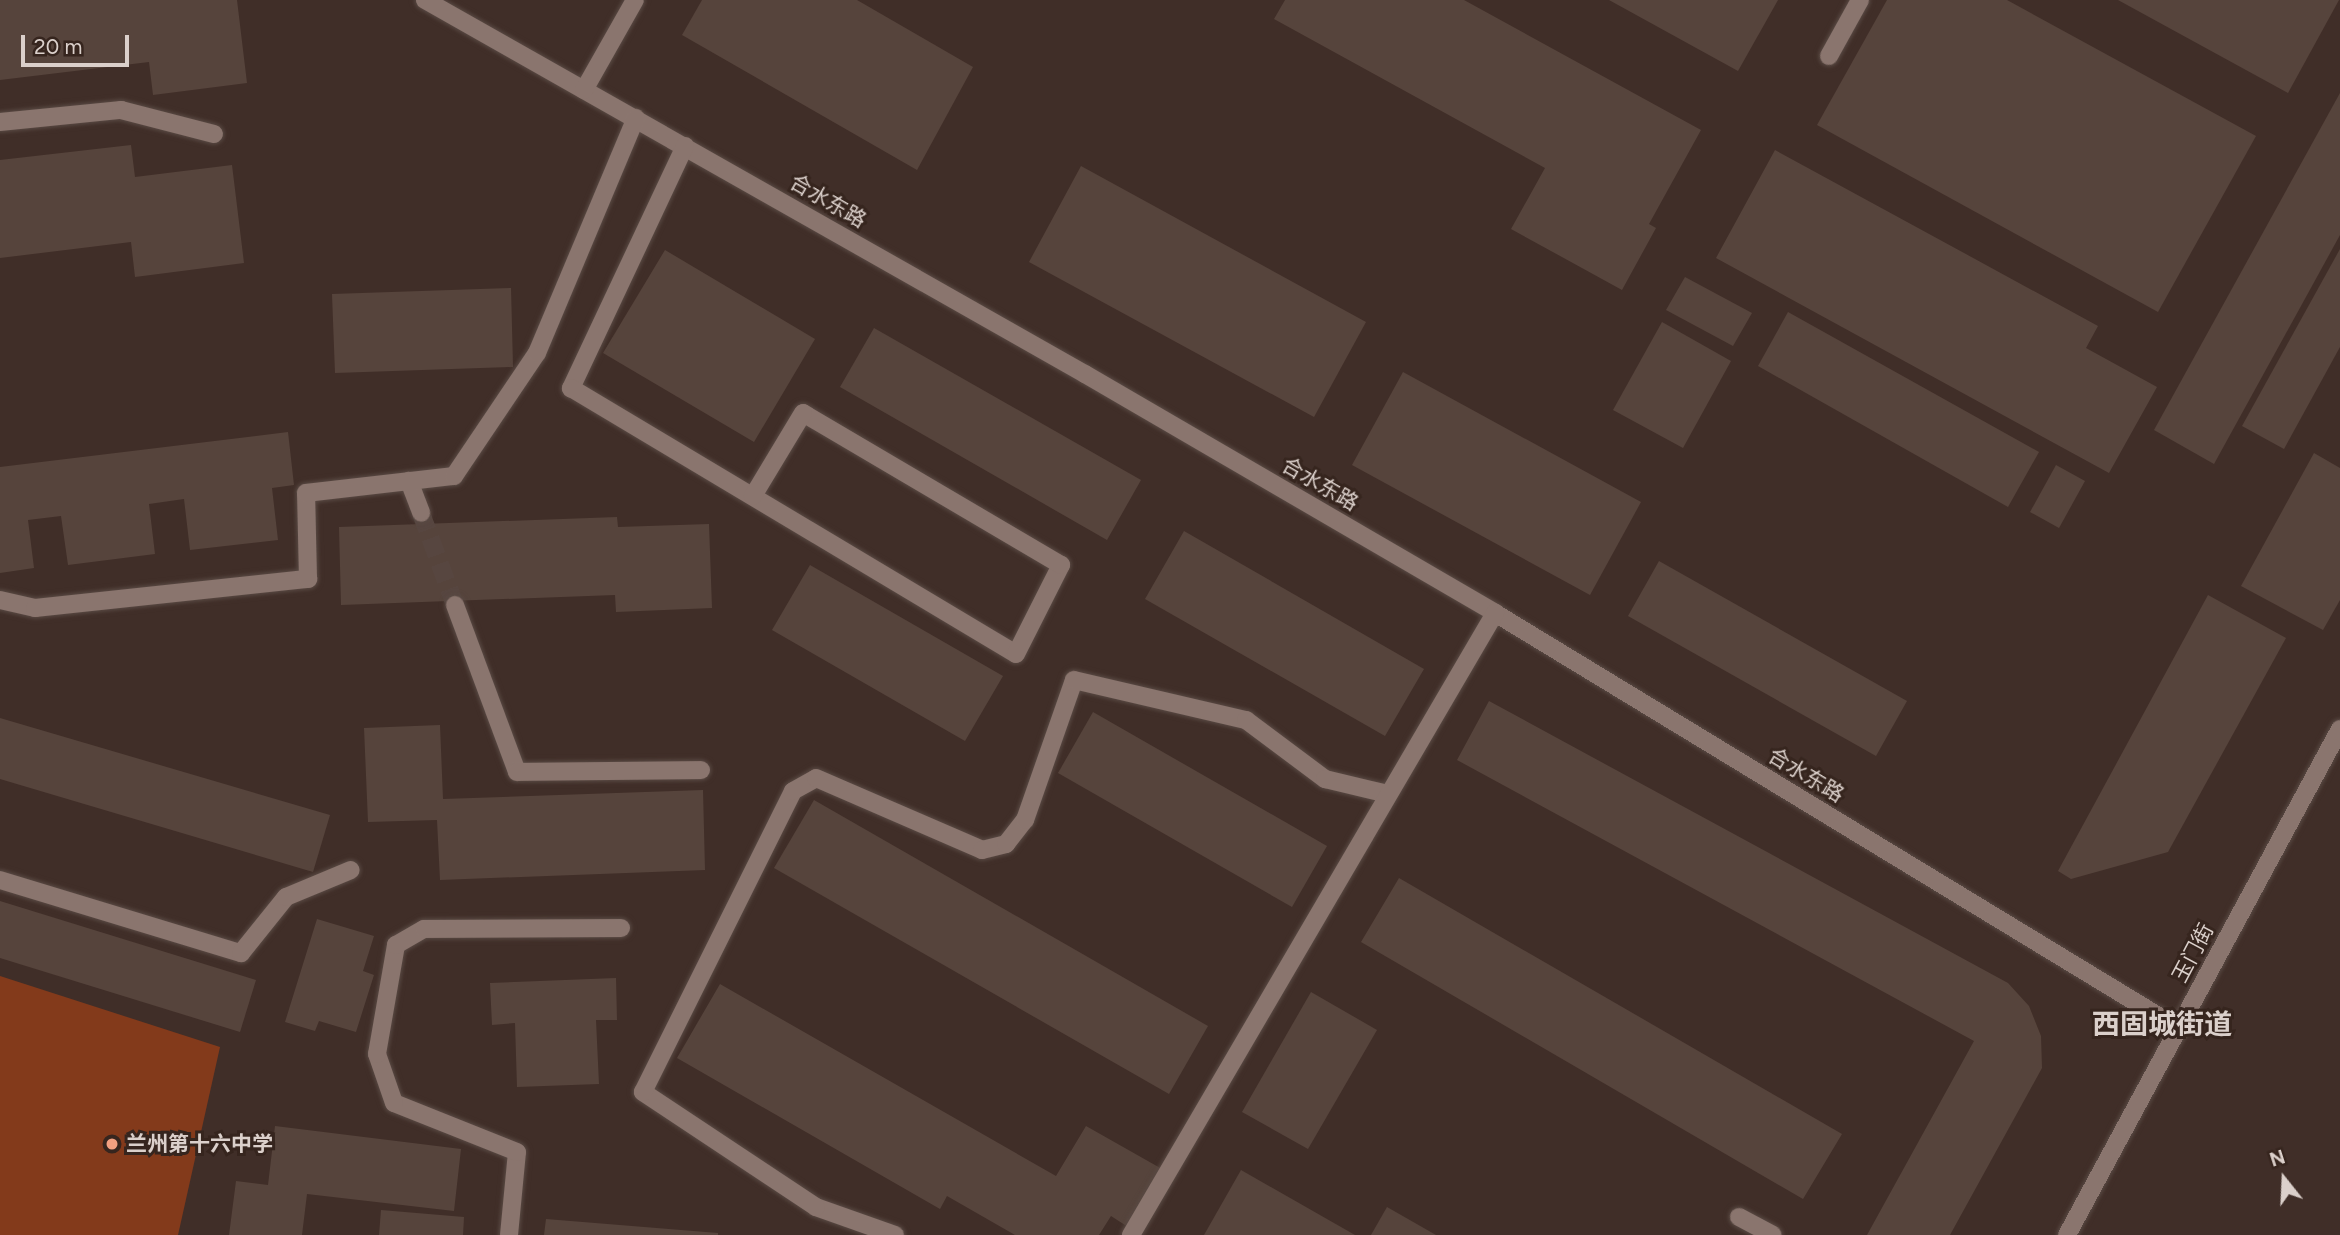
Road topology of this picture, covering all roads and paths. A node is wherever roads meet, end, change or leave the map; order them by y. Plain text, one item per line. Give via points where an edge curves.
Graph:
1 (425, 0) edge
2 (635, 0) edge
3 (1860, 0) edge
4 (1829, 56) dead end
5 (584, 90) junction
6 (636, 118) junction
7 (0, 122) edge
8 (214, 134) dead end
9 (685, 146) junction
10 (409, 481) junction
11 (753, 496) junction
12 (421, 513) tunnel mouth
13 (0, 600) edge
14 (455, 605) tunnel mouth
15 (1495, 613) junction
16 (2340, 729) edge
17 (701, 770) dead end
18 (1388, 794) junction
19 (351, 870) dead end
20 (0, 880) edge
21 (621, 928) dead end
22 (2178, 1028) junction
23 (1739, 1217) dead end
24 (509, 1235) edge
25 (895, 1235) edge
26 (1131, 1235) edge
27 (1773, 1235) edge
28 (2067, 1235) edge

1 - 5 street, 合水东路
2 - 5 street
3 - 4 street
5 - 6 street, 合水东路
6 - 9 street, 合水东路
6 - 10 street via 537,354 454,476
7 - 8 street via 121,110
9 - 11 street via 571,388
9 - 15 street, 合水东路
10 - 12 street
10 - 13 street via 306,494 308,579 35,608
11 - 11 street via 1016,654 1062,565 803,413
14 - 17 street via 517,772
15 - 18 street
15 - 22 street, 合水东路
16 - 22 street, 玉门街
18 - 25 street via 1325,779 1246,720 1074,680 1025,820 1006,844 982,850 816,778 793,791 643,1092 816,1206
18 - 26 street
19 - 20 street via 286,897 241,953
21 - 24 street via 424,929 396,945 377,1054 394,1103 517,1152
22 - 28 street, 玉门街
23 - 27 street

